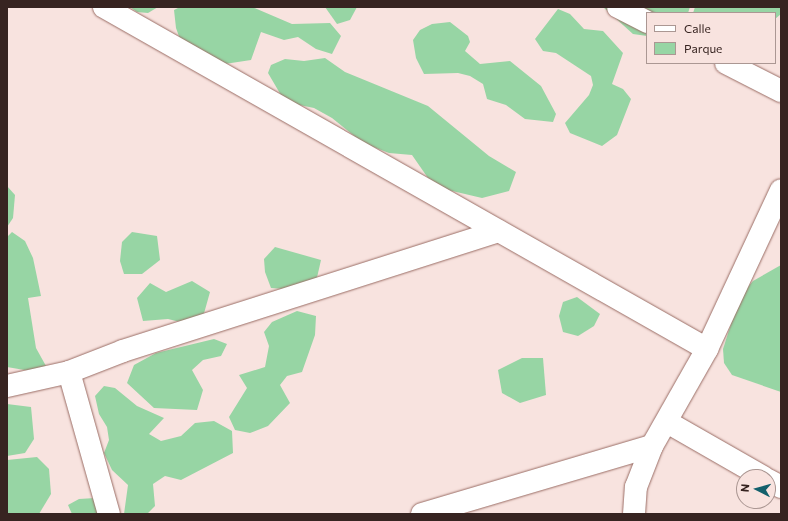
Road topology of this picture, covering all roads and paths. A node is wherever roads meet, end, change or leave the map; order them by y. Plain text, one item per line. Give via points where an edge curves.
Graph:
1 (104, 7) edge
2 (618, 7) edge
3 (646, 21) edge
4 (728, 64) edge
5 (781, 91) edge
6 (781, 190) edge
7 (498, 231) junction
8 (707, 349) junction
9 (69, 372) junction
10 (7, 386) edge
11 (667, 422) junction
12 (652, 446) junction
13 (749, 469) edge
14 (109, 514) edge
15 (422, 514) edge
16 (634, 514) edge

1 - 7 street
2 - 3 street
4 - 5 street
6 - 8 street
7 - 8 street
7 - 9 street via 123,351
8 - 11 street
9 - 10 street
9 - 14 street
11 - 12 street
11 - 13 street
12 - 15 street
12 - 16 street via 636,487

